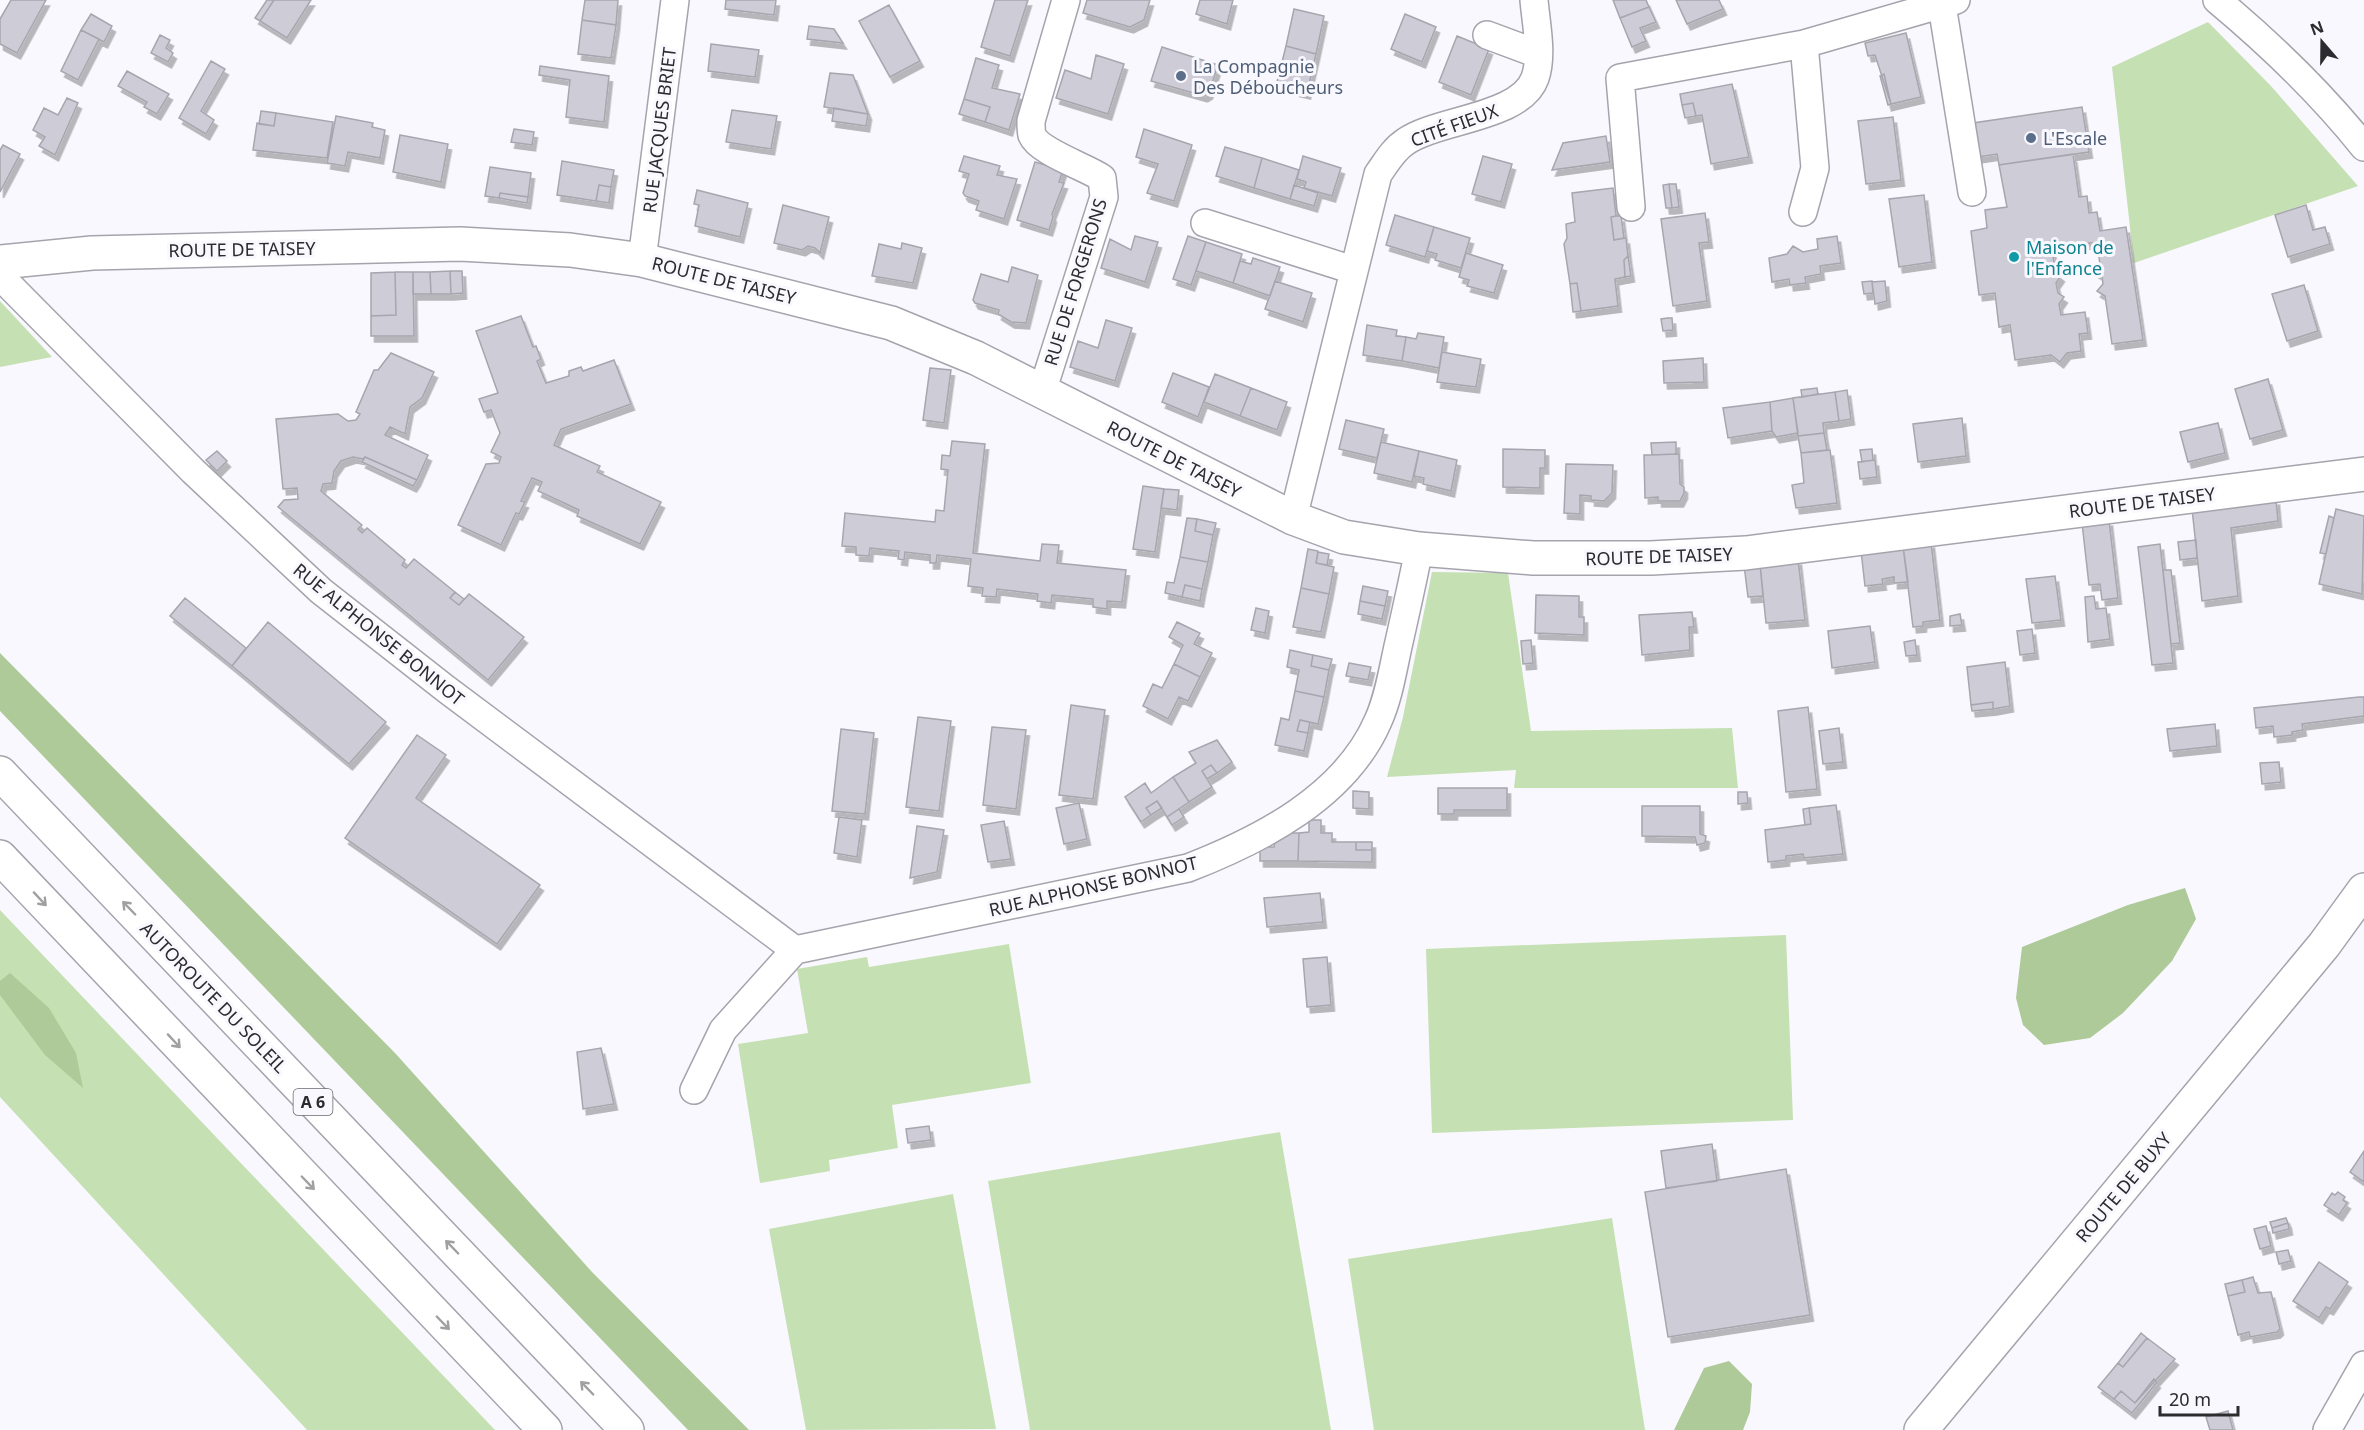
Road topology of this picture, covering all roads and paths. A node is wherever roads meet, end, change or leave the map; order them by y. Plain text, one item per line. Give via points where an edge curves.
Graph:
1 (675, 0) edge
2 (1066, 0) edge
3 (1534, 0) edge
4 (2217, 0) edge
5 (1949, 3) edge
6 (1487, 35) dead end
7 (1804, 44) junction
8 (1538, 54) junction
9 (2364, 147) edge
10 (1972, 192) dead end
11 (1631, 207) dead end
12 (1803, 212) dead end
13 (1205, 223) dead end
14 (642, 260) junction
15 (0, 261) edge
16 (1353, 270) junction
17 (0, 276) edge
18 (1042, 392) junction
19 (2364, 474) edge
20 (1293, 518) junction
21 (1419, 549) junction
22 (0, 773) edge
23 (0, 857) edge
24 (2364, 890) edge
25 (2364, 906) edge
26 (2324, 945) junction
27 (795, 950) junction
28 (694, 1090) dead end
29 (2364, 1365) edge
30 (545, 1430) edge
31 (627, 1430) edge
32 (1921, 1430) edge
33 (2327, 1430) edge

1 - 14 street, RUE JACQUES BRIET
2 - 18 street, RUE DE FORGERONS via 1031,120 1032,135 1042,147 1102,178 1104,197
3 - 8 street, CITÉ FIEUX
4 - 9 street via 2280,54 2336,111
5 - 7 street
5 - 10 street
6 - 8 street
7 - 11 street via 1620,78
7 - 12 street via 1815,168
8 - 16 street, CITÉ FIEUX via 1534,80 1525,93 1503,107 1421,134 1404,142 1390,156 1378,174
13 - 16 street
14 - 15 main road, ROUTE DE TAISEY via 570,250 459,244 92,253
14 - 18 main road, ROUTE DE TAISEY via 891,322 976,358
16 - 20 street, CITÉ FIEUX
17 - 27 street, RUE ALPHONSE BONNOT via 193,471 321,591
18 - 20 main road, ROUTE DE TAISEY
19 - 21 main road, ROUTE DE TAISEY via 1746,553 1533,558
20 - 21 main road, ROUTE DE TAISEY via 1344,537
21 - 27 street, RUE ALPHONSE BONNOT via 1378,722 1352,763 1321,794 1281,823 1235,850 1188,868
31 -> 22 main road, AUTOROUTE DU SOLEIL / A 6
23 -> 30 main road
24 - 26 main road, ROUTE DE BUXY
25 - 26 main road, ROUTE DE BUXY
26 - 32 main road, ROUTE DE BUXY
27 - 28 street via 723,1030
29 - 33 street

